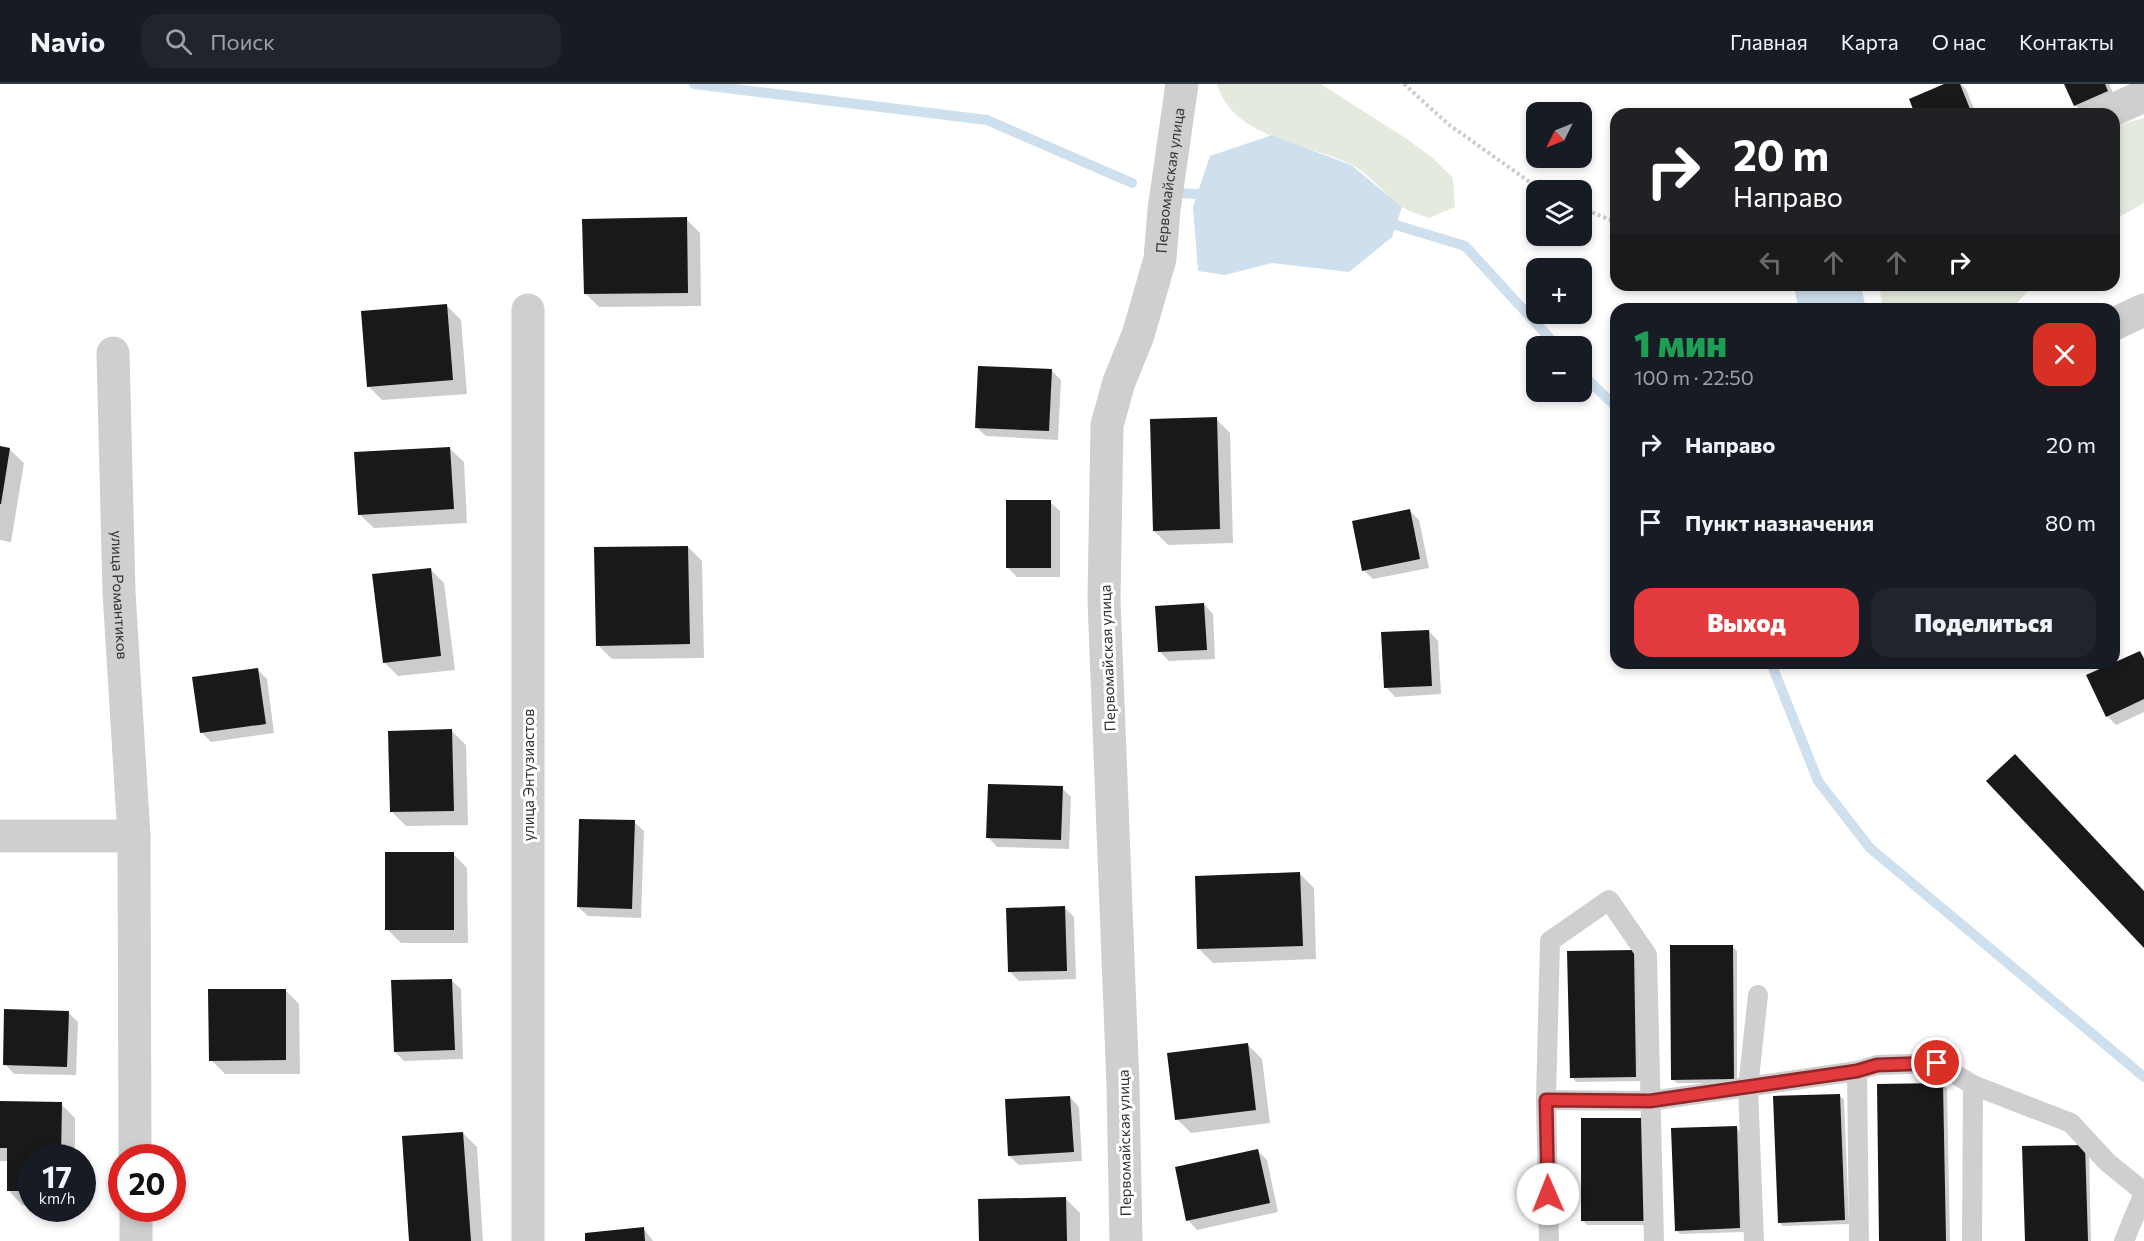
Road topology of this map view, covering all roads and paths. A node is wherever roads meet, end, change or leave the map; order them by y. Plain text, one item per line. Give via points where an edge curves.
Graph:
1 (1182, 84) edge
2 (1404, 84) edge
3 (2144, 96) edge
4 (2117, 108) edge
5 (1527, 180) edge
6 (1592, 212) edge
7 (1610, 220) edge
8 (528, 310) dead end
9 (2144, 310) edge
10 (2120, 321) edge
11 (113, 353) dead end
12 (0, 836) edge
13 (134, 836) junction
14 (1758, 995) dead end
15 (1857, 1071) junction
16 (1973, 1085) junction
17 (1748, 1088) junction
18 (1546, 1100) junction
19 (1650, 1101) junction
20 (135, 1144) edge
21 (2144, 1192) edge
22 (136, 1222) edge
23 (136, 1241) edge
24 (528, 1241) edge
25 (1126, 1241) edge
26 (1549, 1241) edge
27 (1654, 1241) edge
28 (1754, 1241) edge
29 (1859, 1241) edge
30 (1972, 1241) edge
31 (2124, 1241) edge

1 - 25 street, Первомайская улица via 1160,259 1107,424 1104,600
2 - 5 path via 1448,124
3 - 4 street
6 - 7 path
8 - 24 street, улица Энтузиастов
9 - 10 street
11 - 13 street, улица Романтиков via 119,592
12 - 13 street
13 - 20 street, улица Романтиков
14 - 17 lane
15 - 16 lane via 1877,1065 1937,1063
15 - 17 lane
15 - 29 lane
16 - 21 lane via 2071,1123 2107,1162
16 - 30 lane
17 - 19 lane
17 - 28 lane
18 - 19 lane
18 - 19 lane via 1550,941 1609,900 1647,955
18 - 26 lane
19 - 27 lane
21 - 31 lane
22 - 23 street

